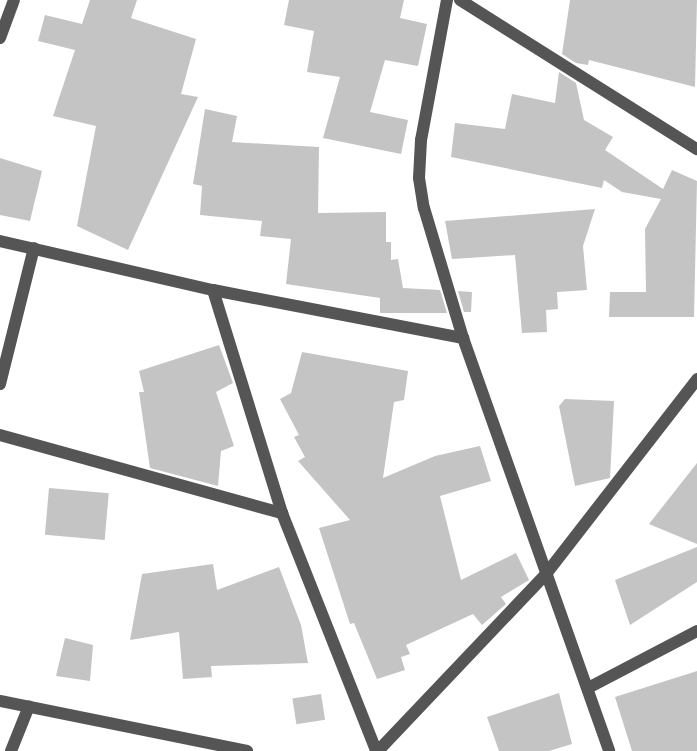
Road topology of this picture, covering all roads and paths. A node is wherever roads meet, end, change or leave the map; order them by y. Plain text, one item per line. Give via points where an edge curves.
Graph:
1 (14, 0) edge
2 (447, 0) edge
3 (460, 0) edge
4 (0, 38) edge
5 (697, 149) edge
6 (0, 240) edge
7 (34, 248) junction
8 (213, 290) junction
9 (463, 338) junction
10 (697, 379) edge
11 (0, 384) edge
12 (0, 435) edge
13 (282, 513) junction
14 (546, 574) junction
15 (697, 630) edge
16 (588, 688) junction
17 (0, 701) edge
18 (29, 706) junction
19 (11, 751) edge
20 (247, 751) edge
21 (377, 751) edge
22 (609, 751) edge

1 - 4 street
2 - 9 street via 421,140 419,178
3 - 5 street
6 - 7 street
7 - 8 street
7 - 11 street
8 - 9 street
8 - 13 street
9 - 14 street
10 - 14 street
12 - 13 street
13 - 21 street
14 - 16 street
14 - 21 street
15 - 16 street
16 - 22 street
17 - 18 street
18 - 19 street
18 - 20 street

